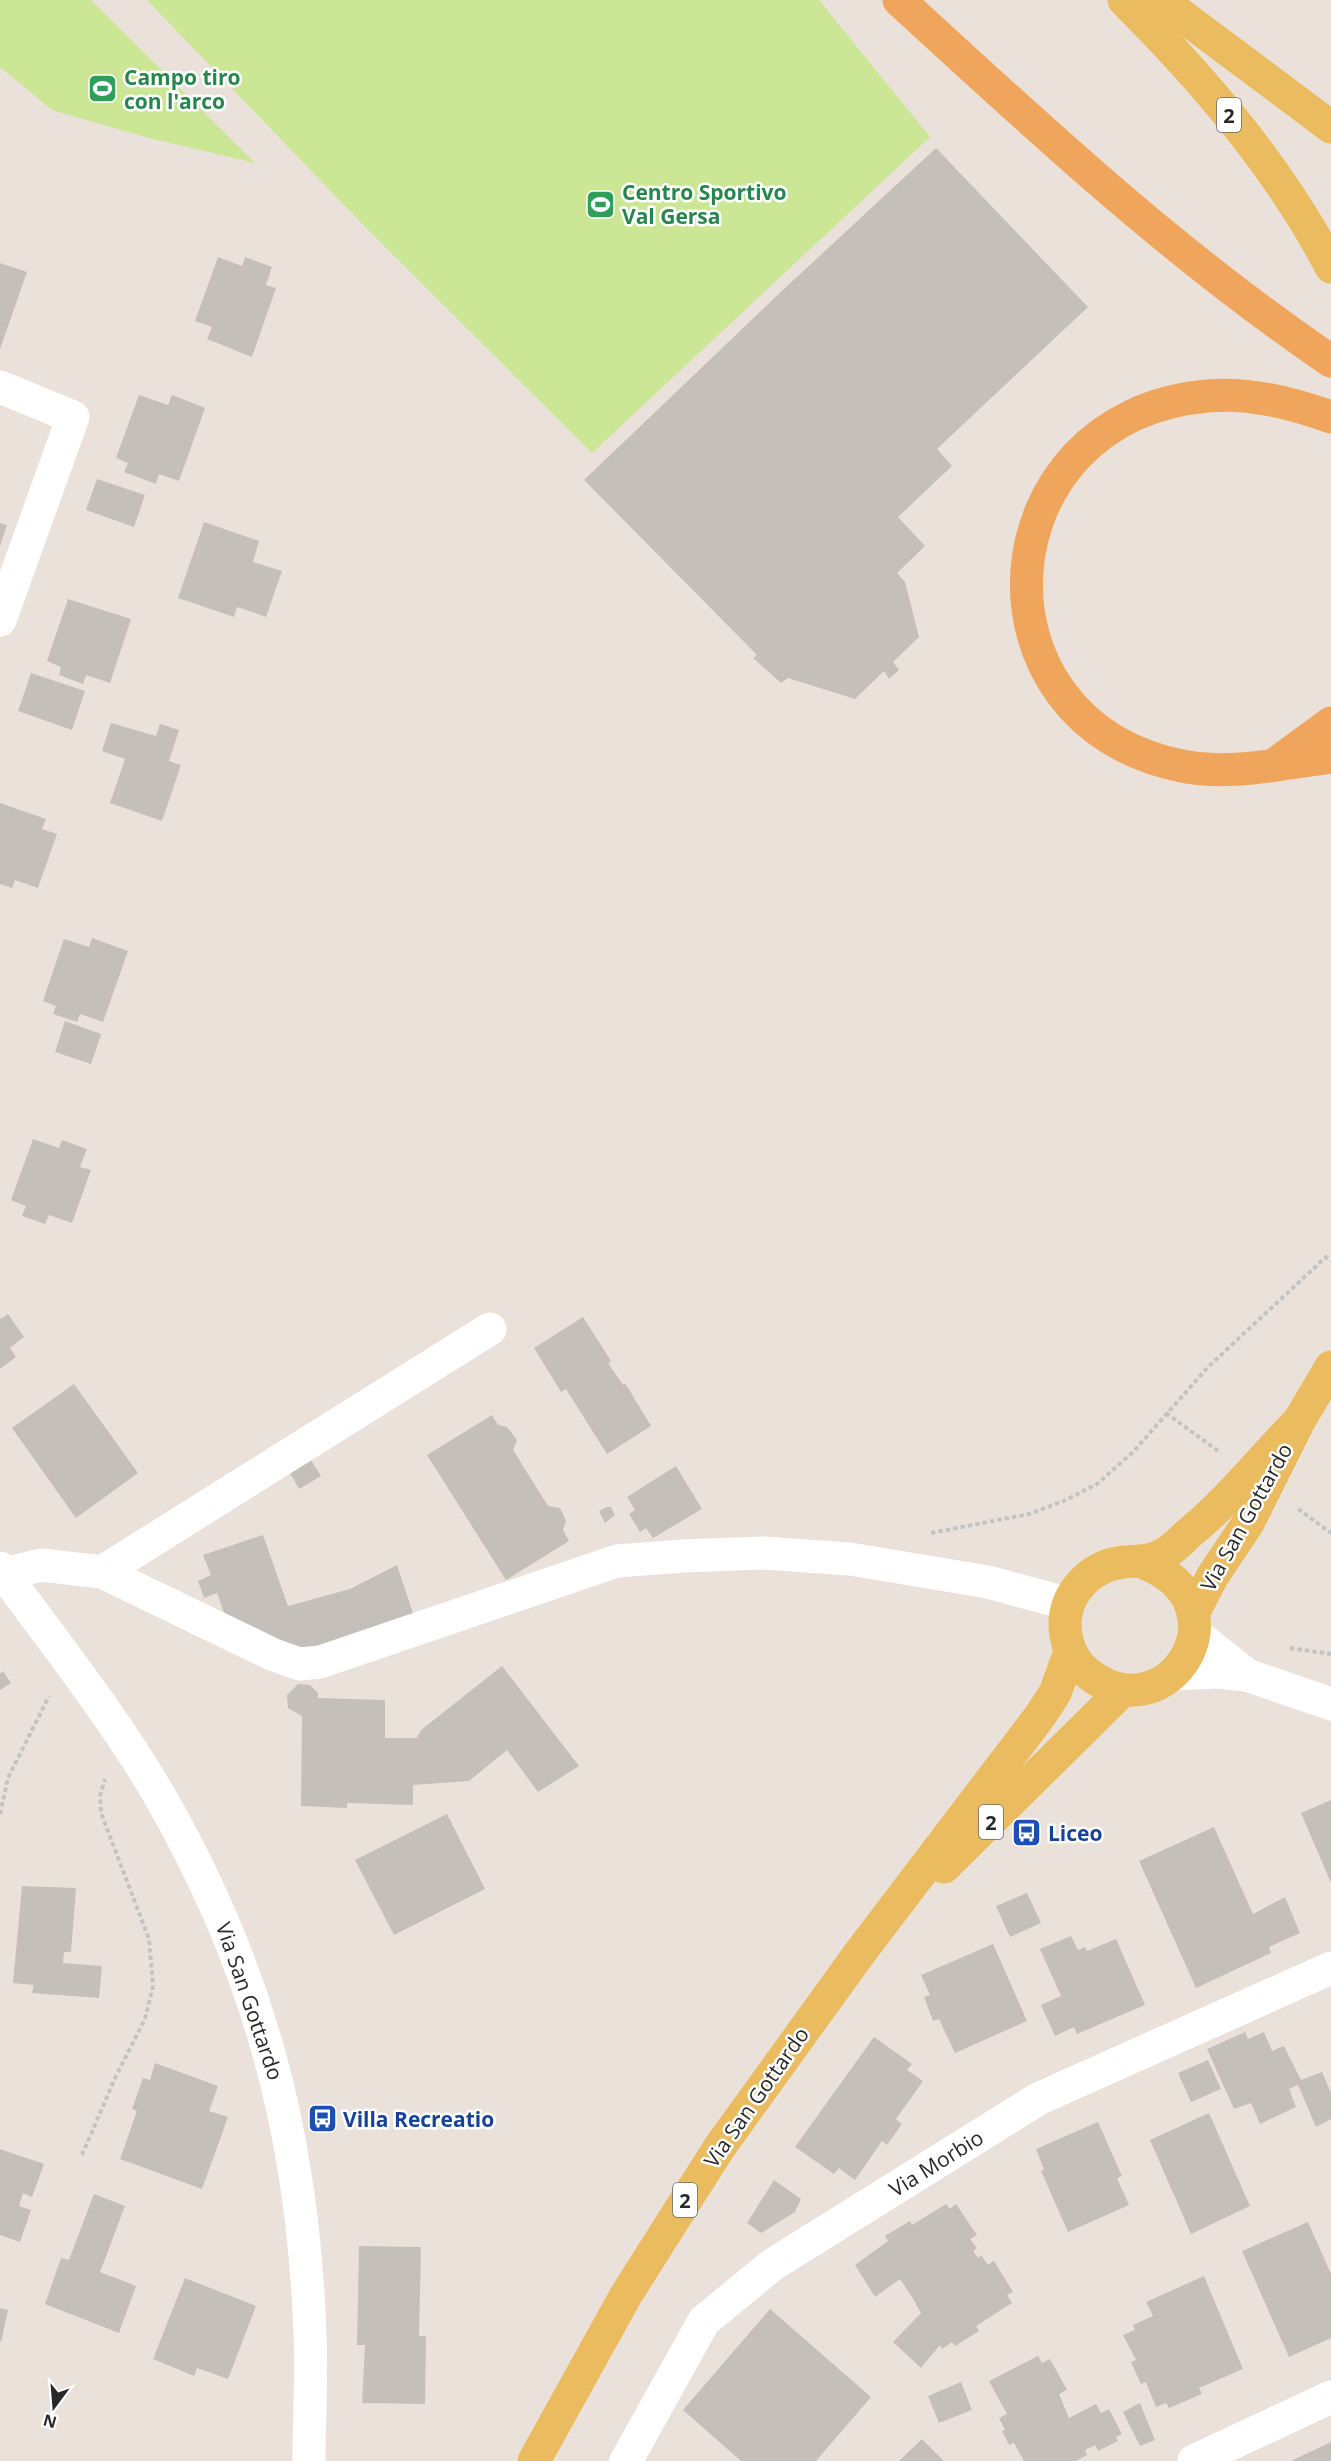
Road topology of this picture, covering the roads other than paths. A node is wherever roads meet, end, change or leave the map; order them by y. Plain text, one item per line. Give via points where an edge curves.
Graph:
1 (899, 0) edge
2 (1124, 0) edge
3 (1161, 0) edge
4 (1331, 127) edge
5 (1325, 255) edge
6 (1331, 362) edge
7 (0, 387) edge
8 (1331, 417) edge
9 (0, 620) edge
10 (1331, 723) edge
11 (1331, 757) edge
12 (1274, 764) junction
13 (490, 1329) dead end
14 (1331, 1367) edge
15 (1299, 1420) junction
16 (1144, 1563) junction
17 (2, 1571) edge
18 (102, 1572) junction
19 (1069, 1604) junction
20 (1194, 1624) junction
21 (1070, 1652) junction
22 (1173, 1674) junction
23 (1247, 1675) junction
24 (1123, 1690) junction
25 (1331, 1704) edge
26 (859, 1954) junction
27 (1331, 1968) edge
28 (1331, 2397) edge
29 (309, 2461) edge
30 (534, 2461) edge
31 (626, 2461) edge
32 (1194, 2461) edge

1 - 6 highway via 1121,200 1282,328
2 - 5 main road, 2 via 1204,85 1258,150
3 - 4 main road
7 - 9 street via 73,417
8 - 12 highway via 1276,400 1207,396 1148,408 1125,418 1081,450 1063,470 1048,495 1029,548 1025,577 1031,629 1052,678 1083,718 1129,750 1185,767
10 - 12 highway
11 - 12 highway
13 - 18 street
14 - 15 main road, Via San Gottardo
15 - 16 main road, Via San Gottardo via 1202,1523 1166,1553
15 - 20 main road, Via San Gottardo via 1248,1523 1212,1577
16 - 19 main road via 1107,1565 1077,1587
16 - 20 main road via 1177,1581 1188,1596
17 - 18 street via 41,1565
17 - 29 street, Via San Gottardo via 131,1751 190,1851 225,1922 247,1979 282,2096 304,2234 310,2336
18 - 19 street via 300,1664 320,1662 617,1561 763,1553 850,1559 988,1582
19 - 21 main road via 1065,1620
20 - 22 main road via 1187,1655
20 - 23 street
21 - 24 main road via 1083,1670 1101,1684
21 - 26 main road, Via San Gottardo / 2 via 1055,1693 1040,1716
22 - 23 street
22 - 24 main road via 1148,1688
23 - 25 street
24 - 26 main road, Via San Gottardo / 2
26 - 30 main road, Via San Gottardo / 2 via 758,2091 681,2205
27 - 31 street, Via Morbio via 1038,2099 772,2265 704,2321
28 - 32 street

